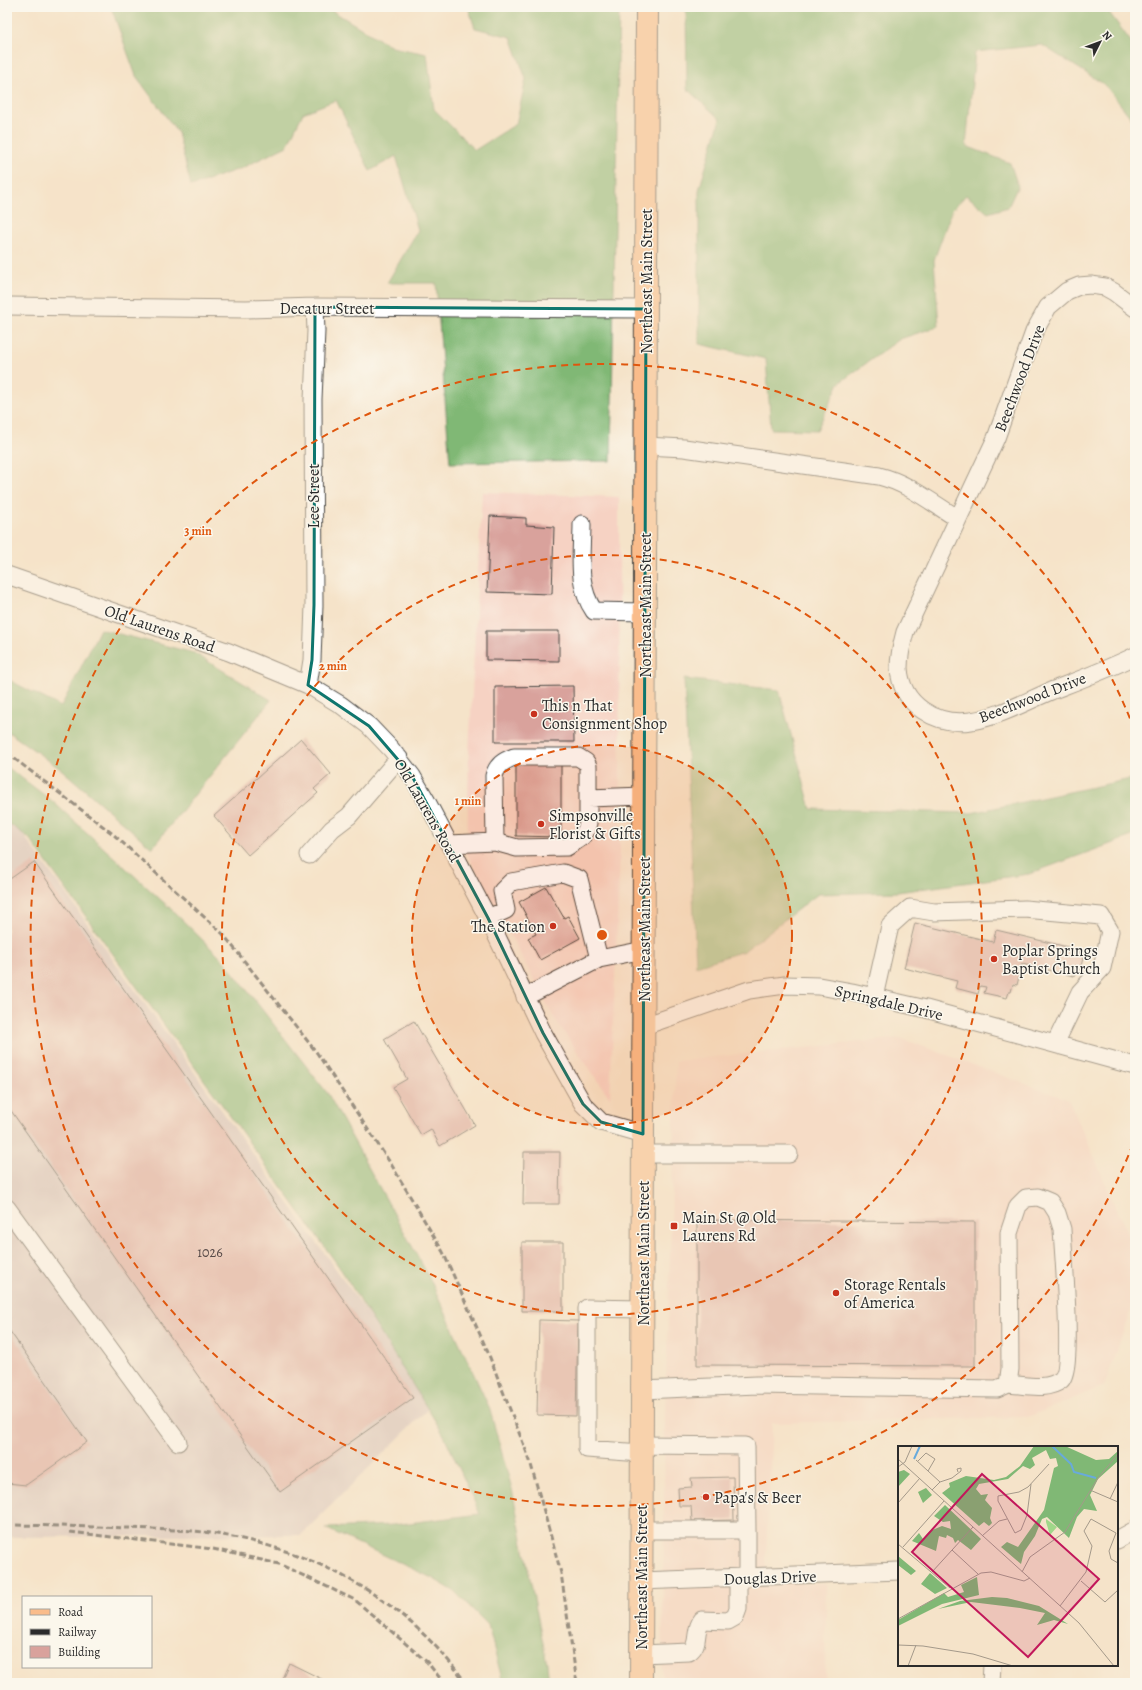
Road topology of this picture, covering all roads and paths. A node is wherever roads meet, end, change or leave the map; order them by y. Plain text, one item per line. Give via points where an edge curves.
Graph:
1 (647, 7) edge
2 (7, 306) edge
3 (315, 307) junction
4 (1135, 308) edge
5 (646, 309) junction
6 (646, 446) junction
7 (957, 518) junction
8 (582, 524) dead end
9 (7, 575) edge
10 (644, 612) junction
11 (1135, 656) edge
12 (308, 685) junction
13 (399, 758) junction
14 (644, 796) junction
15 (588, 798) junction
16 (495, 842) junction
17 (448, 844) junction
18 (309, 855) dead end
19 (488, 918) junction
20 (644, 950) junction
21 (598, 959) junction
22 (525, 997) junction
23 (874, 997) junction
24 (644, 1026) junction
25 (1055, 1044) junction
26 (1135, 1066) edge
27 (643, 1144) junction
28 (789, 1154) dead end
29 (7, 1208) edge
30 (642, 1309) junction
31 (1008, 1384) junction
32 (642, 1390) junction
33 (178, 1442) dead end
34 (641, 1449) junction
35 (641, 1530) junction
36 (747, 1530) junction
37 (1135, 1530) edge
38 (1118, 1539) edge
39 (898, 1571) edge
40 (742, 1578) junction
41 (640, 1581) junction
42 (640, 1654) junction
43 (992, 1666) edge
44 (641, 1683) edge
45 (991, 1683) edge

1 - 5 main road, Northeast Main Street
2 - 3 street, Decatur Street
3 - 5 street, Decatur Street
3 - 12 street, Lee Street via 314,605 312,660
4 - 7 street, Beechwood Drive via 1105,287 1091,285 1067,291 1048,307 1034,332 996,438
5 - 6 main road, Northeast Main Street
6 - 7 street via 684,448 891,478
6 - 10 main road, Northeast Main Street
7 - 11 street, Beechwood Drive via 906,632 900,652 899,667 903,684 919,708 931,716 945,720 963,721 989,716
8 - 10 street via 582,582 587,601 594,611
9 - 12 street, Old Laurens Road via 229,652
10 - 14 main road, Northeast Main Street
12 - 13 street, Old Laurens Road via 369,726
13 - 17 street, Old Laurens Road via 416,782
13 - 18 street via 349,816 332,829
14 - 15 street
14 - 20 main road, Northeast Main Street
15 - 16 street via 586,830 576,843 567,847 517,848
15 - 16 street via 588,766 578,757 514,757 505,760 497,768 494,776
16 - 17 street
17 - 19 street, Old Laurens Road
19 - 21 street via 506,910 502,891 511,882 563,873 578,880
19 - 22 street, Old Laurens Road
20 - 21 street
20 - 24 main road, Northeast Main Street
21 - 22 street
22 - 27 street, Old Laurens Road via 583,1104 601,1122
23 - 24 street, Springdale Drive via 819,986 767,986 732,995
23 - 25 street, Springdale Drive
23 - 25 street via 890,926 910,908 934,912 1025,909 1101,916 1110,931 1102,968 1080,992
24 - 27 main road, Northeast Main Street
25 - 26 street, Springdale Drive
27 - 28 street, Old Laurens Road
27 - 30 main road, Northeast Main Street
29 - 33 street
30 - 32 main road, Northeast Main Street
30 - 34 street via 587,1308 586,1449
31 - 31 street via 1009,1234 1018,1206 1026,1198 1038,1197 1050,1202 1062,1228 1068,1335 1067,1368 1063,1378 1052,1386
31 - 32 street via 997,1389 758,1385
32 - 34 main road, Northeast Main Street
34 - 35 main road, Northeast Main Street
34 - 36 street via 746,1446
35 - 36 street
35 - 41 main road, Northeast Main Street
36 - 40 street
37 - 38 street
39 - 40 street, Douglas Drive
40 - 41 street, Douglas Drive
40 - 42 street via 735,1617 728,1621 702,1620 698,1625 694,1648 688,1652
41 - 42 main road, Northeast Main Street
42 - 44 main road, Northeast Main Street
43 - 45 street

